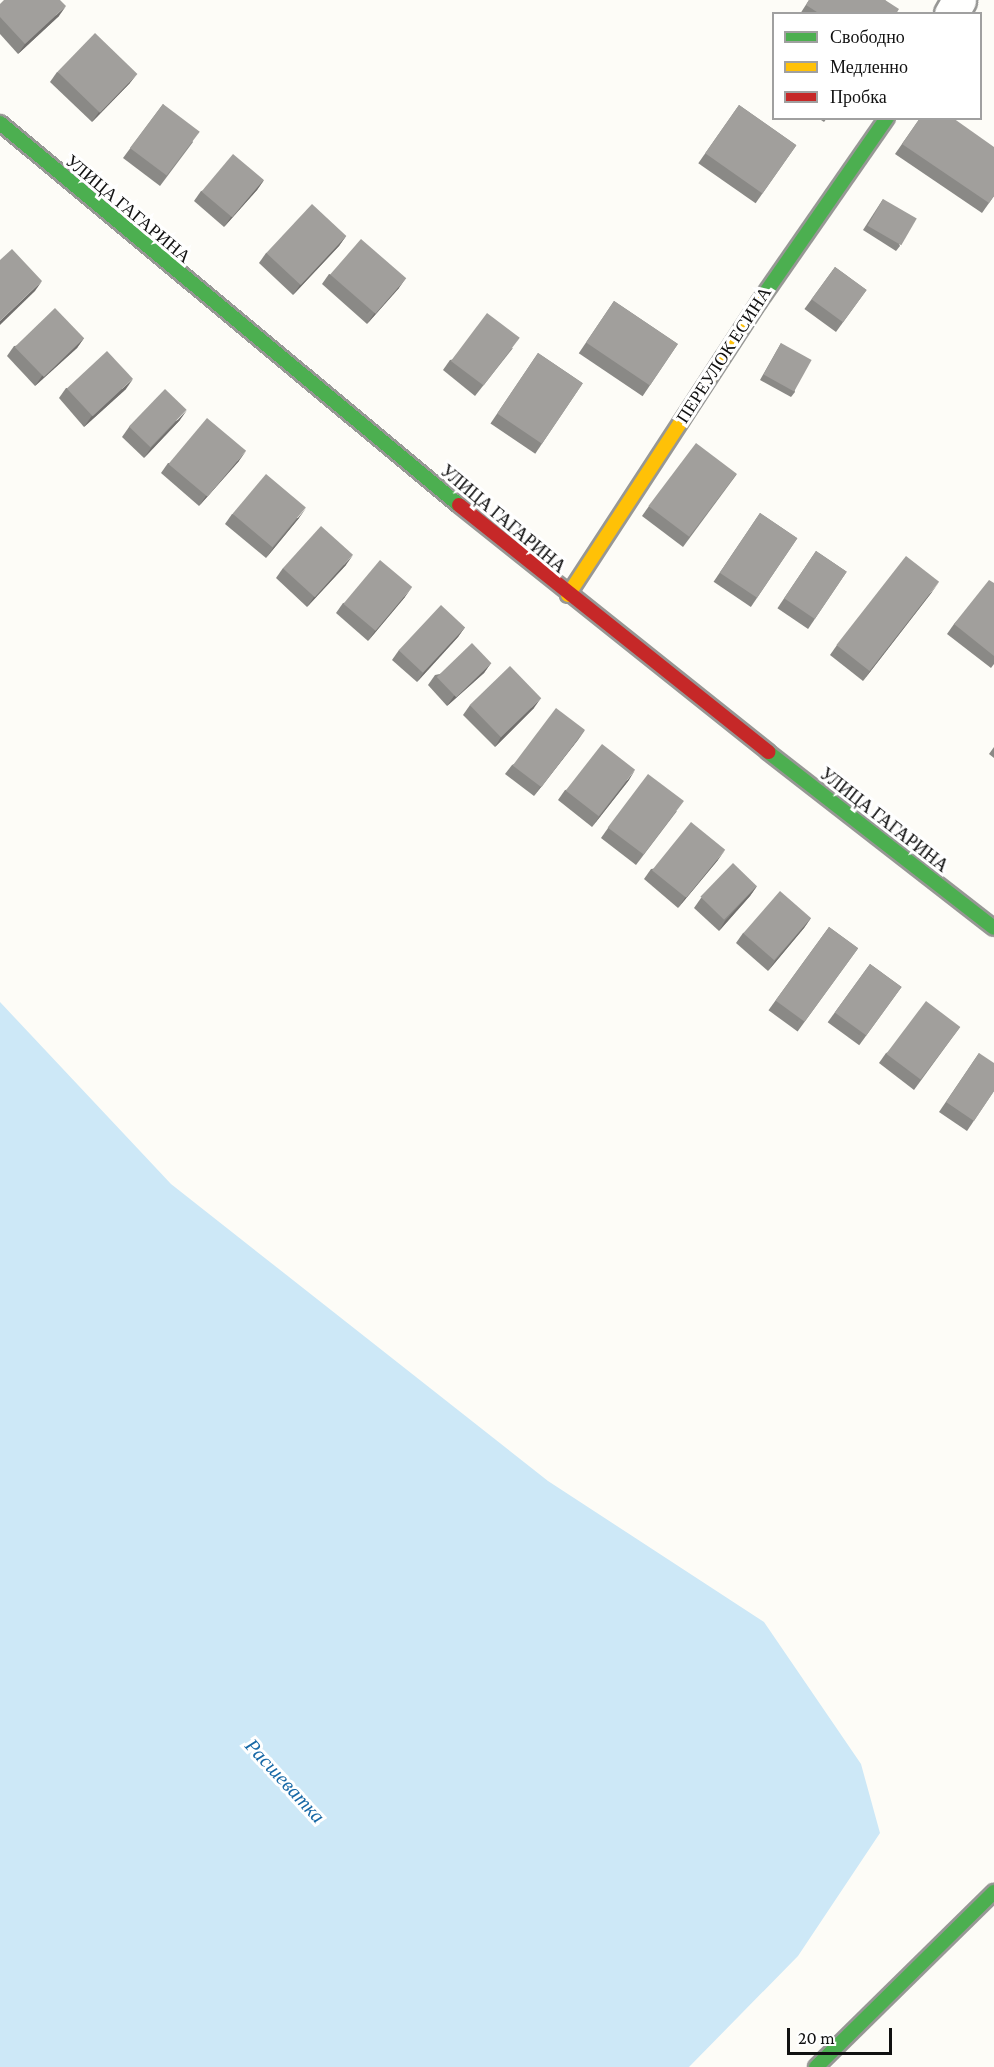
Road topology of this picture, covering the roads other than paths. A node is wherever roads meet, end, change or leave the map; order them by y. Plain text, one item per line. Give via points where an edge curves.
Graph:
1 (886, 120) edge
2 (0, 123) edge
3 (568, 596) junction
4 (994, 928) edge
5 (994, 1892) edge
6 (816, 2067) edge

1 - 3 street, ПЕРЕУЛОК ЕСИНА via 808,227
2 - 3 street, УЛИЦА ГАГАРИНА
3 - 4 street, УЛИЦА ГАГАРИНА
5 - 6 street

